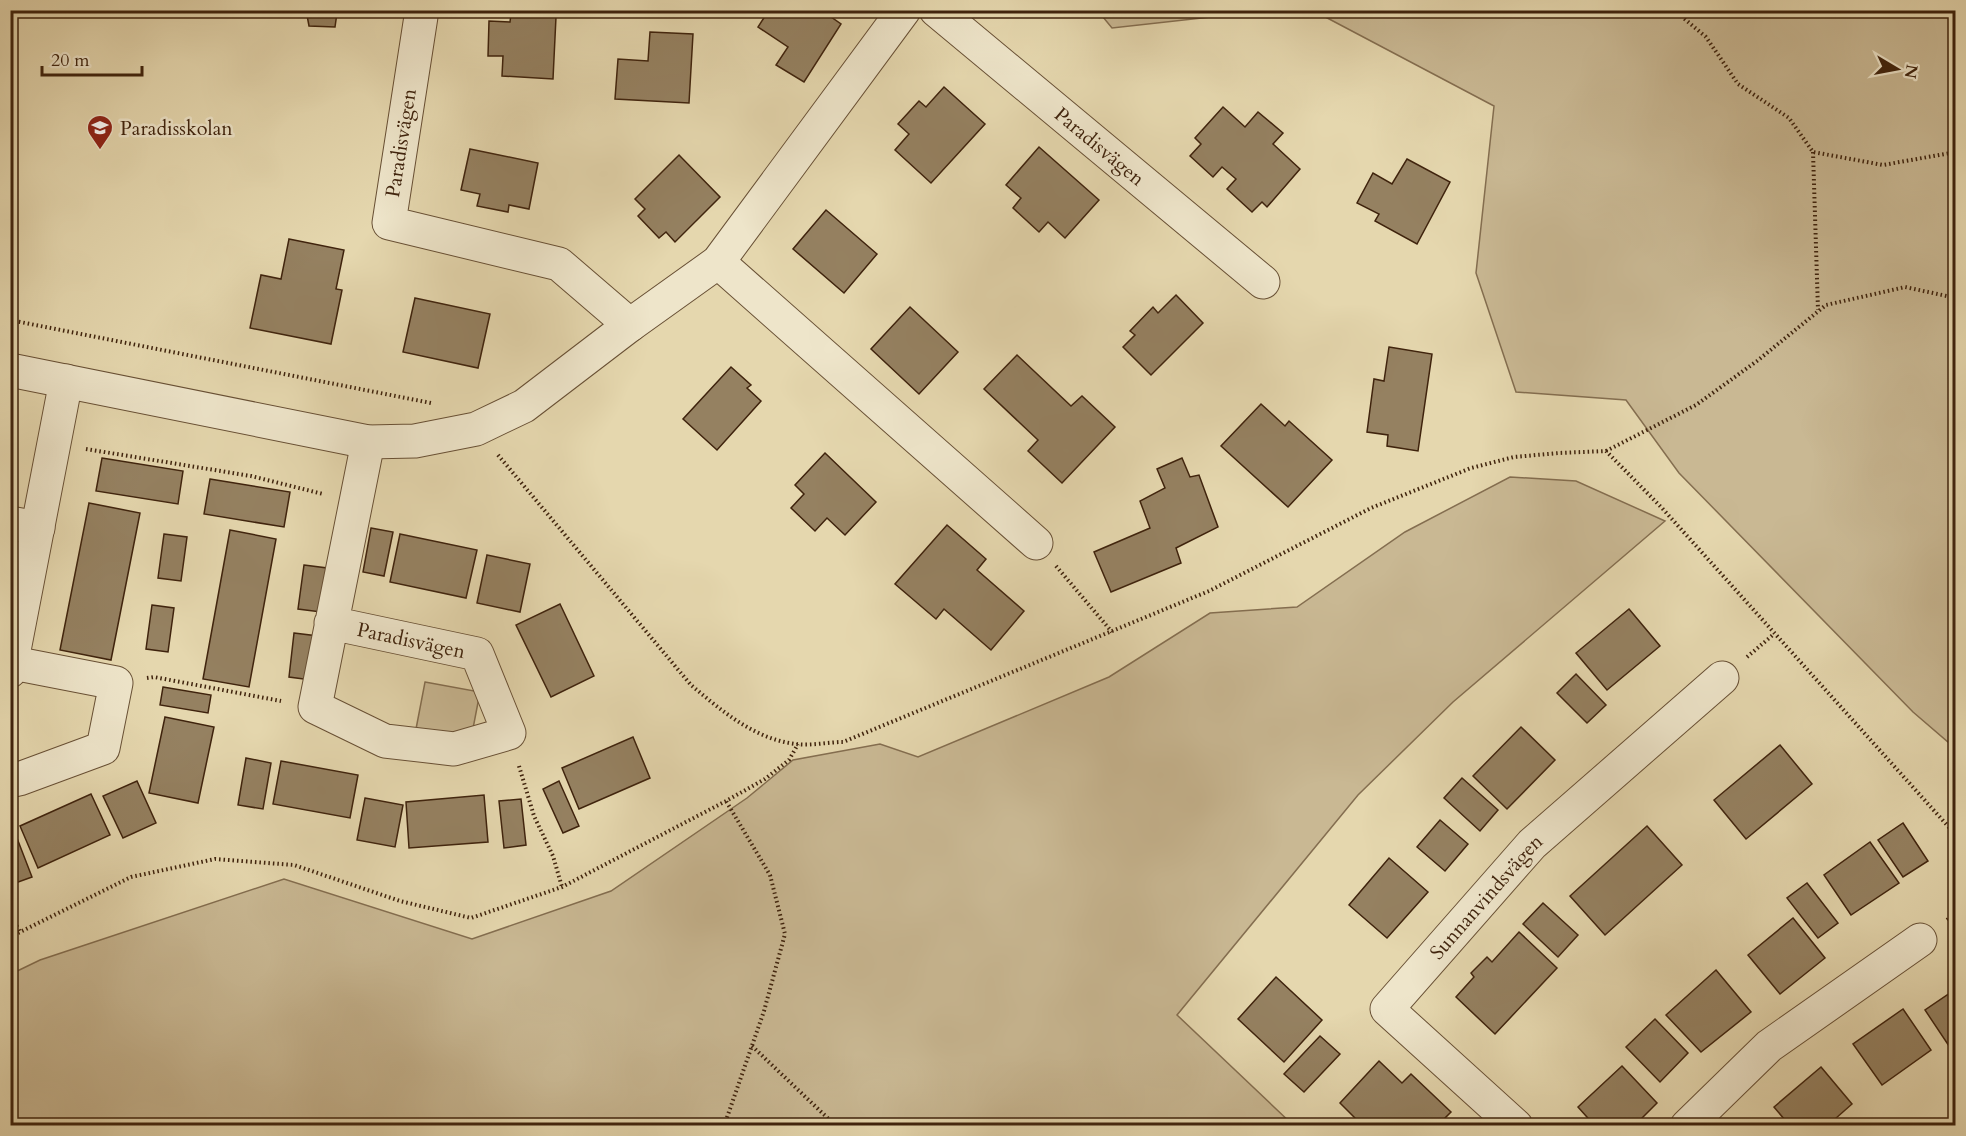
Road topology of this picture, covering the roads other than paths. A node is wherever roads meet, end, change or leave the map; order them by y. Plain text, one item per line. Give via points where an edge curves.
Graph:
1 (422, 10) edge
2 (904, 10) edge
3 (936, 10) edge
4 (718, 262) junction
5 (1263, 282) dead end
6 (630, 325) junction
7 (10, 370) edge
8 (66, 381) junction
9 (368, 442) junction
10 (24, 526) edge
11 (1036, 543) road end
12 (331, 623) junction
13 (13, 652) edge
14 (1722, 678) dead end
15 (10, 781) edge
16 (1920, 940) dead end
17 (1516, 1125) edge
18 (1687, 1125) edge

1 - 6 street, Paradisvägen via 389,223 559,264
2 - 4 street
3 - 5 street, Paradisvägen
4 - 6 street
4 - 11 street
6 - 9 street via 524,406 476,429 415,441
7 - 8 street
8 - 9 street
8 - 10 street via 54,443
9 - 12 street, Paradisvägen
10 - 13 street
12 - 12 street, Paradisvägen via 477,654 509,734 454,749 385,741 315,707
13 - 15 street via 116,683 103,748
14 - 17 street, Sunnanvindsvägen via 1532,844 1387,1009
16 - 18 street via 1769,1046

